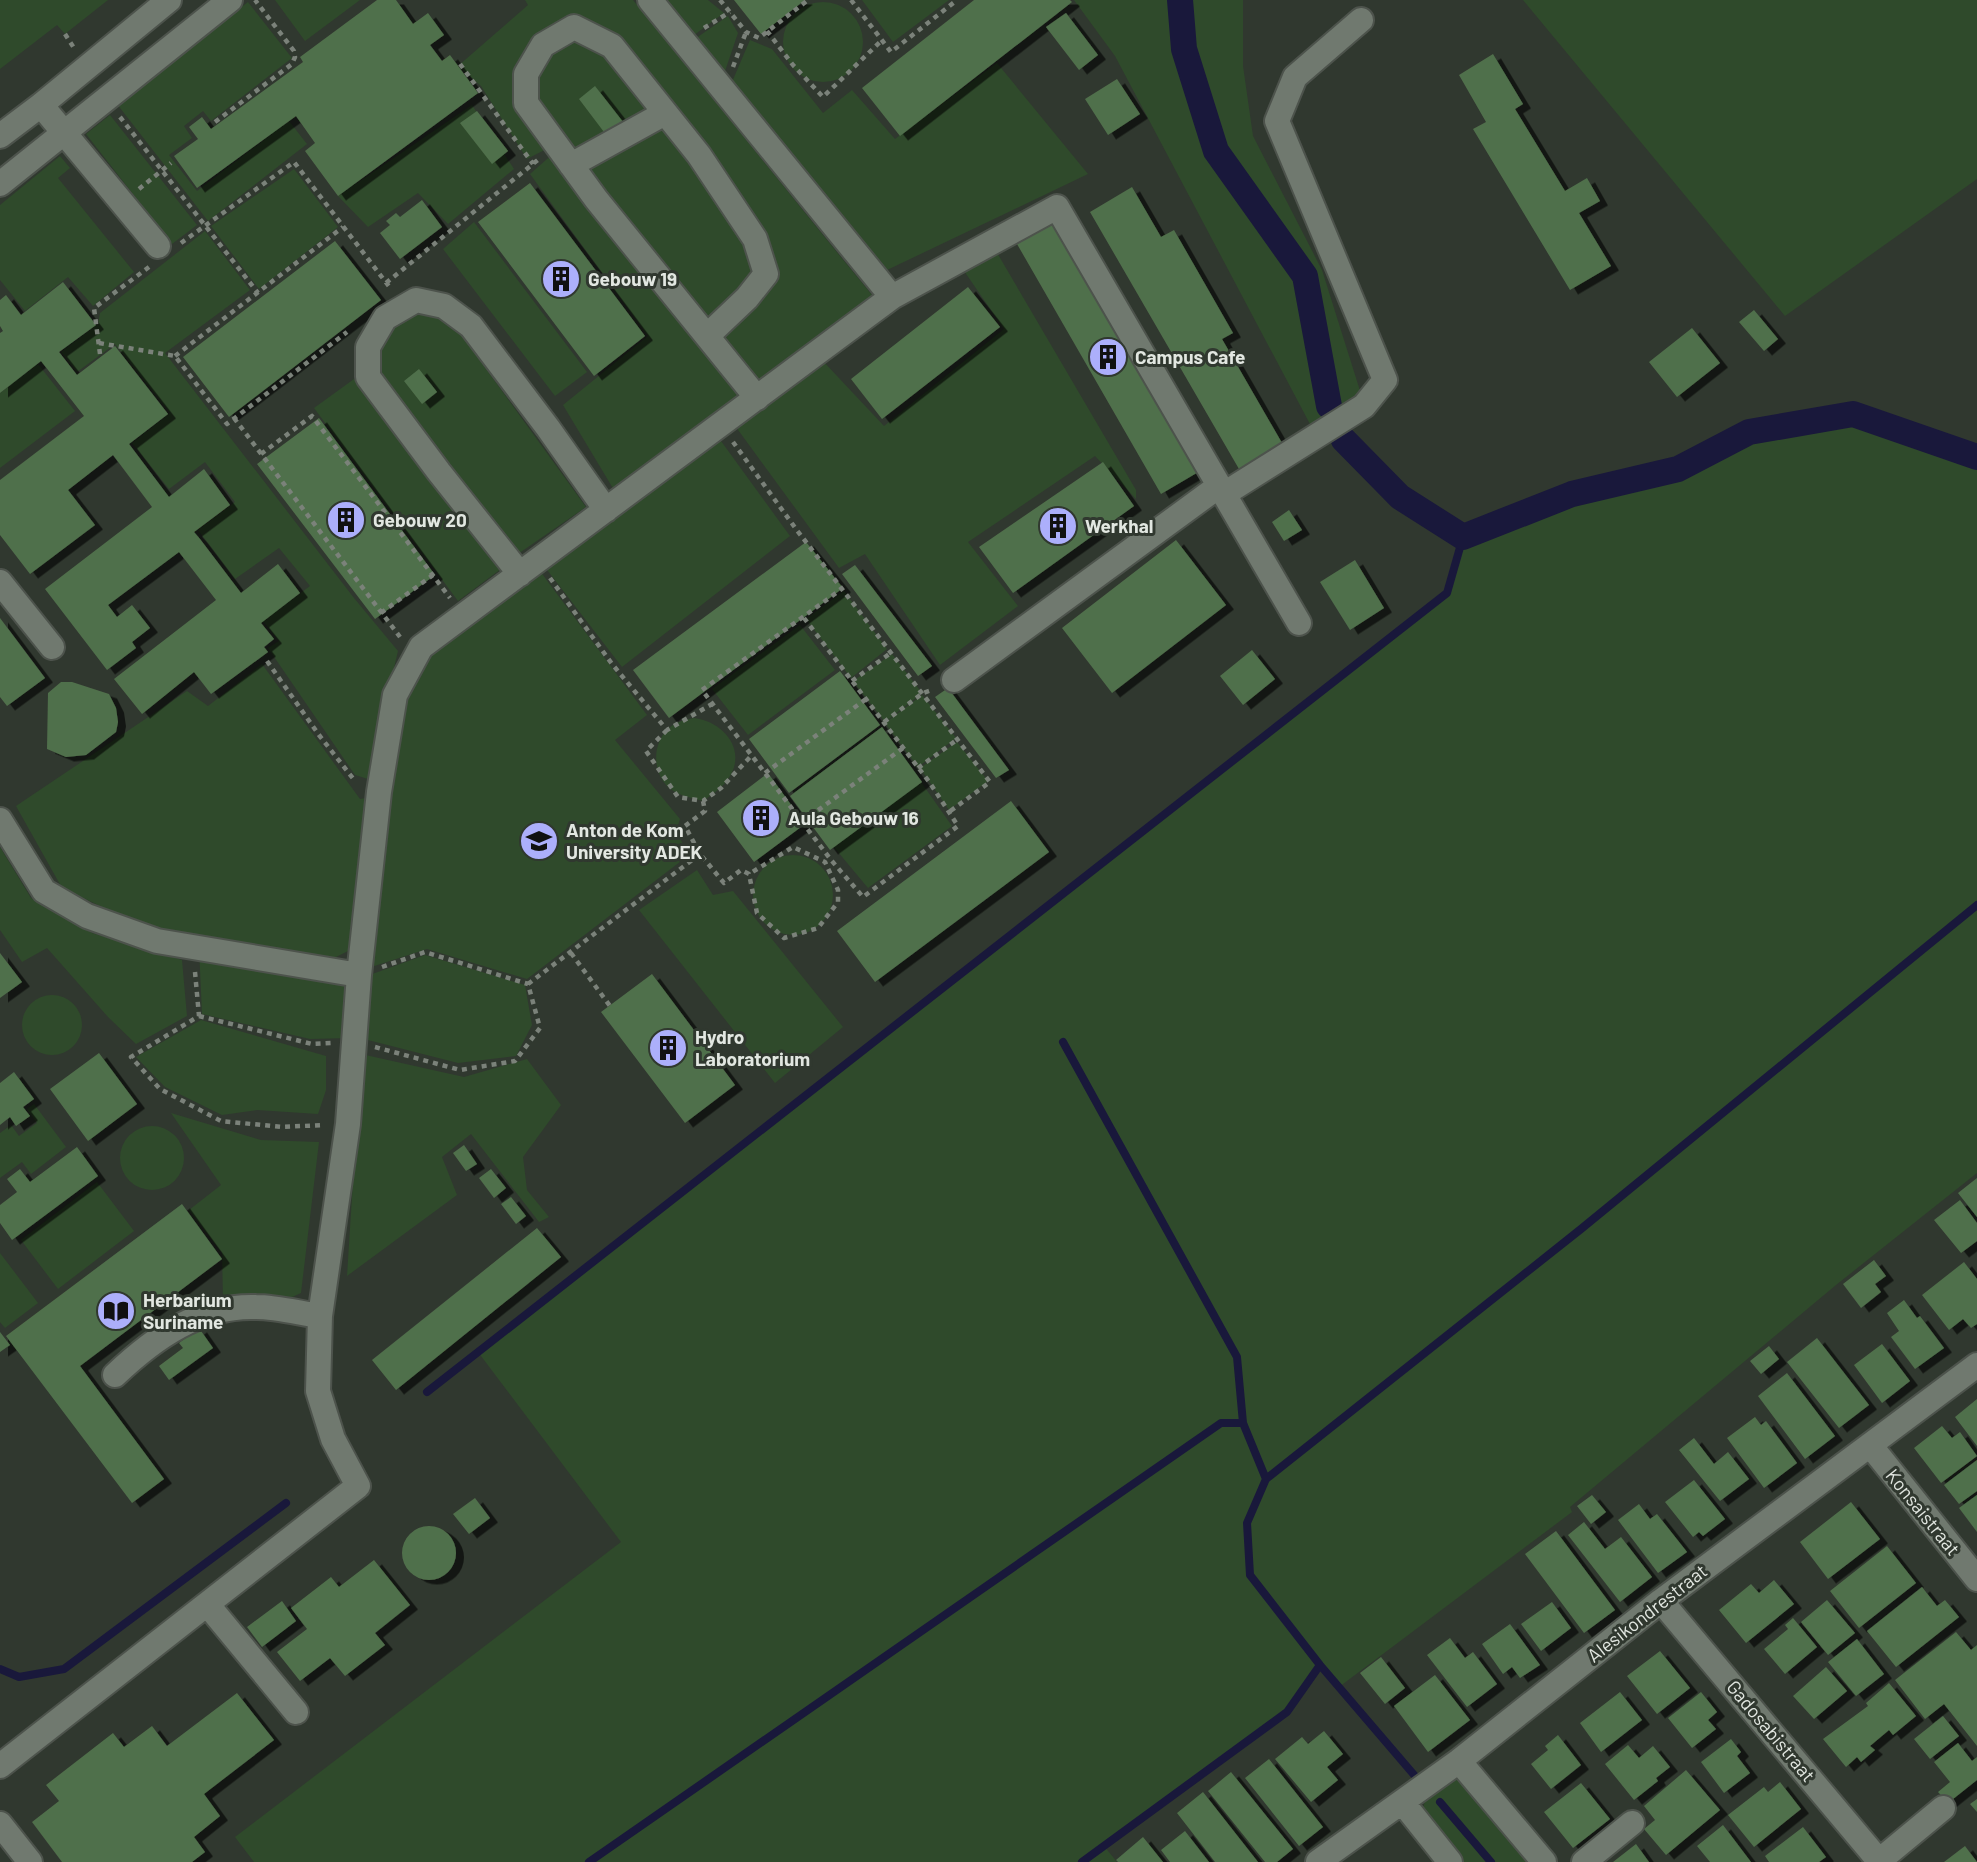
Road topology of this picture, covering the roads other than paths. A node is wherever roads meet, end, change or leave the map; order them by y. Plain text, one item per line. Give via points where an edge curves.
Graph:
1 (169, 0) edge
2 (230, 0) edge
3 (650, 0) edge
4 (1361, 20) dead end
5 (41, 105) junction
6 (665, 113) junction
7 (65, 132) junction
8 (0, 136) edge
9 (571, 165) junction
10 (0, 184) edge
11 (158, 246) dead end
12 (892, 297) junction
13 (707, 336) junction
14 (757, 398) junction
15 (1222, 490) junction
16 (606, 510) junction
17 (528, 567) junction
18 (0, 582) edge
19 (1299, 623) dead end
20 (52, 647) dead end
21 (954, 680) dead end
22 (0, 820) edge
23 (359, 975) junction
24 (320, 1316) junction
25 (1977, 1365) edge
26 (115, 1375) dead end
27 (1870, 1445) junction
28 (1977, 1579) edge
29 (1661, 1601) junction
30 (207, 1604) junction
31 (296, 1712) dead end
32 (1459, 1761) junction
33 (0, 1766) edge
34 (1403, 1803) junction
35 (1943, 1808) dead end
36 (1632, 1823) dead end
37 (0, 1824) edge
38 (30, 1862) edge
39 (1318, 1862) edge
40 (1450, 1862) edge
41 (1544, 1862) edge
42 (1584, 1862) edge
43 (1880, 1862) edge

1 - 5 street
2 - 7 street
3 - 12 street
4 - 15 street via 1295,78 1277,121 1385,380 1364,406
5 - 7 street
5 - 8 street
6 - 9 street
6 - 9 street via 612,46 574,27 544,45 526,74 526,103
6 - 13 street via 755,239 766,274
7 - 10 street
7 - 11 street
9 - 13 street
12 - 14 street
12 - 15 street via 1057,207
13 - 14 street
14 - 16 street
15 - 19 street
15 - 21 street
16 - 17 street
16 - 17 street via 471,326 444,306 416,300 385,318 368,347 368,377 439,472
17 - 23 street via 421,647 395,695
18 - 20 street
22 - 23 street via 44,891 87,916 157,941
23 - 24 street via 348,1124
24 - 26 street via 255,1307 207,1313 151,1342
24 - 30 street via 318,1391 333,1439 358,1486
25 - 27 street, Alesikondrestraat
27 - 28 street, Konsaistraat
27 - 29 street, Alesikondrestraat
29 - 32 street, Alesikondrestraat
29 - 43 street, Gadosabistraat
30 - 31 street
30 - 33 street
32 - 34 street, Alesikondrestraat
32 - 41 street
34 - 39 street, Alesikondrestraat
34 - 40 street
35 - 43 street
36 - 42 street
37 - 38 street

